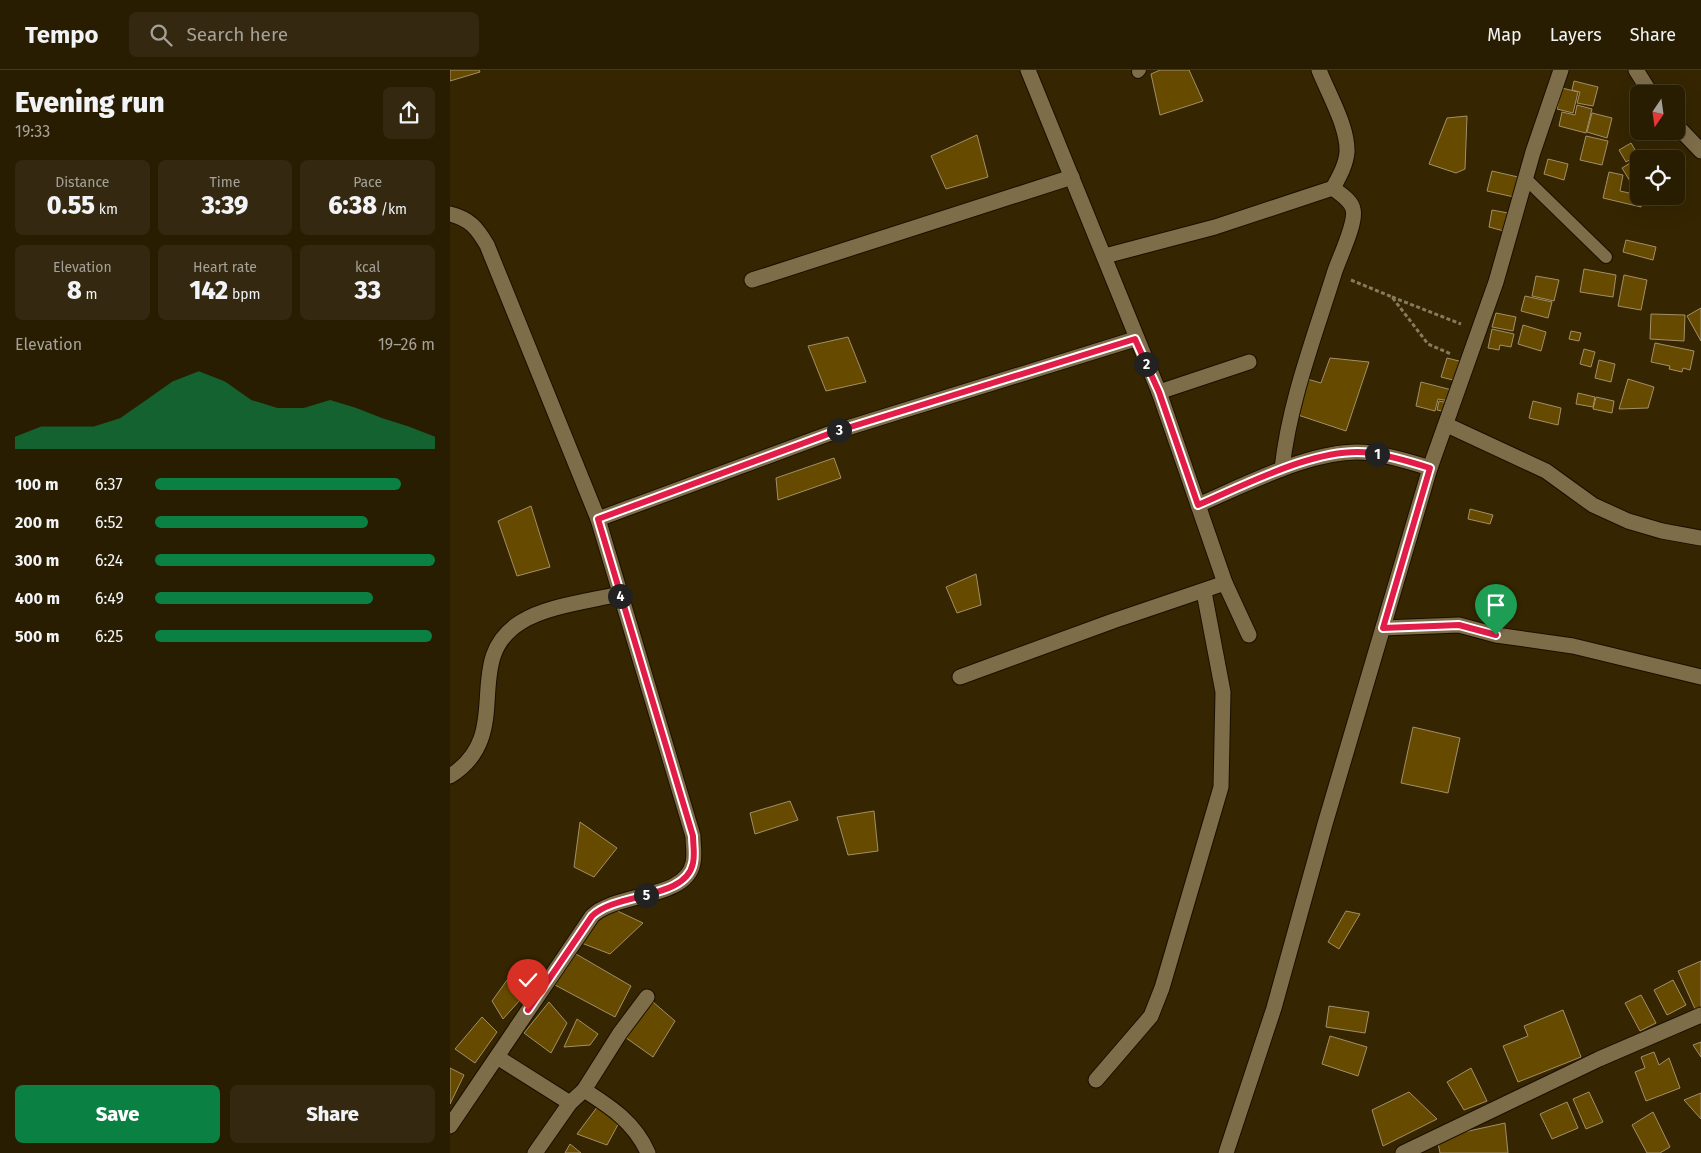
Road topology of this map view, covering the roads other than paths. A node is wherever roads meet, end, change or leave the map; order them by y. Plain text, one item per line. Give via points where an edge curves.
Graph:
1 (1028, 70) edge
2 (1319, 70) edge
3 (1561, 70) edge
4 (1636, 70) edge
5 (1645, 85) edge
6 (1685, 134) edge
7 (1701, 150) edge
8 (1072, 176) junction
9 (1527, 180) junction
10 (1332, 188) junction
11 (450, 214) edge
12 (1105, 256) junction
13 (1606, 257) dead end
14 (752, 280) dead end
15 (1135, 339) junction
16 (1249, 362) dead end
17 (1159, 392) junction
18 (1447, 425) junction
19 (1430, 468) junction
20 (1282, 469) junction
21 (1198, 505) junction
22 (598, 519) junction
23 (1701, 538) edge
24 (1225, 583) junction
25 (1204, 592) junction
26 (619, 594) junction
27 (1383, 628) junction
28 (1249, 635) dead end
29 (960, 677) dead end
30 (1701, 677) edge
31 (450, 776) edge
32 (647, 997) dead end
33 (1701, 1015) edge
34 (497, 1057) junction
35 (1096, 1080) dead end
36 (584, 1090) junction
37 (570, 1104) junction
38 (450, 1126) edge
39 (535, 1153) edge
40 (648, 1153) edge
41 (1226, 1153) edge
42 (1403, 1153) edge

1 - 8 street
2 - 10 street via 1345,135 1347,152
3 - 9 street via 1533,152
4 - 5 street
6 - 7 street
8 - 12 street
8 - 14 street
9 - 13 lane
9 - 18 street
10 - 12 street via 1215,227
10 - 20 street via 1350,202 1354,210 1292,414
11 - 22 street via 467,219 487,245
12 - 15 street
15 - 17 street
15 - 22 street via 831,433
16 - 17 street
17 - 21 street
18 - 19 street
18 - 23 street via 1546,471 1593,505 1610,513 1662,531
19 - 20 street via 1369,452 1336,453
19 - 27 street
20 - 21 street
21 - 24 street
22 - 26 street
24 - 25 street
24 - 28 street
25 - 29 street via 1113,620
25 - 35 street via 1223,692 1221,787 1162,988 1150,1016
26 - 31 street via 544,612 521,622 504,636 494,653 488,677 486,724 481,743 469,761
26 - 34 street via 693,836 693,862 689,874 679,883 601,907
27 - 30 street via 1459,625 1496,635 1573,646
27 - 41 street via 1274,1008
32 - 36 street
33 - 42 street via 1599,1059
34 - 37 street
34 - 38 street
36 - 37 street
36 - 40 street via 625,1118
37 - 39 street

